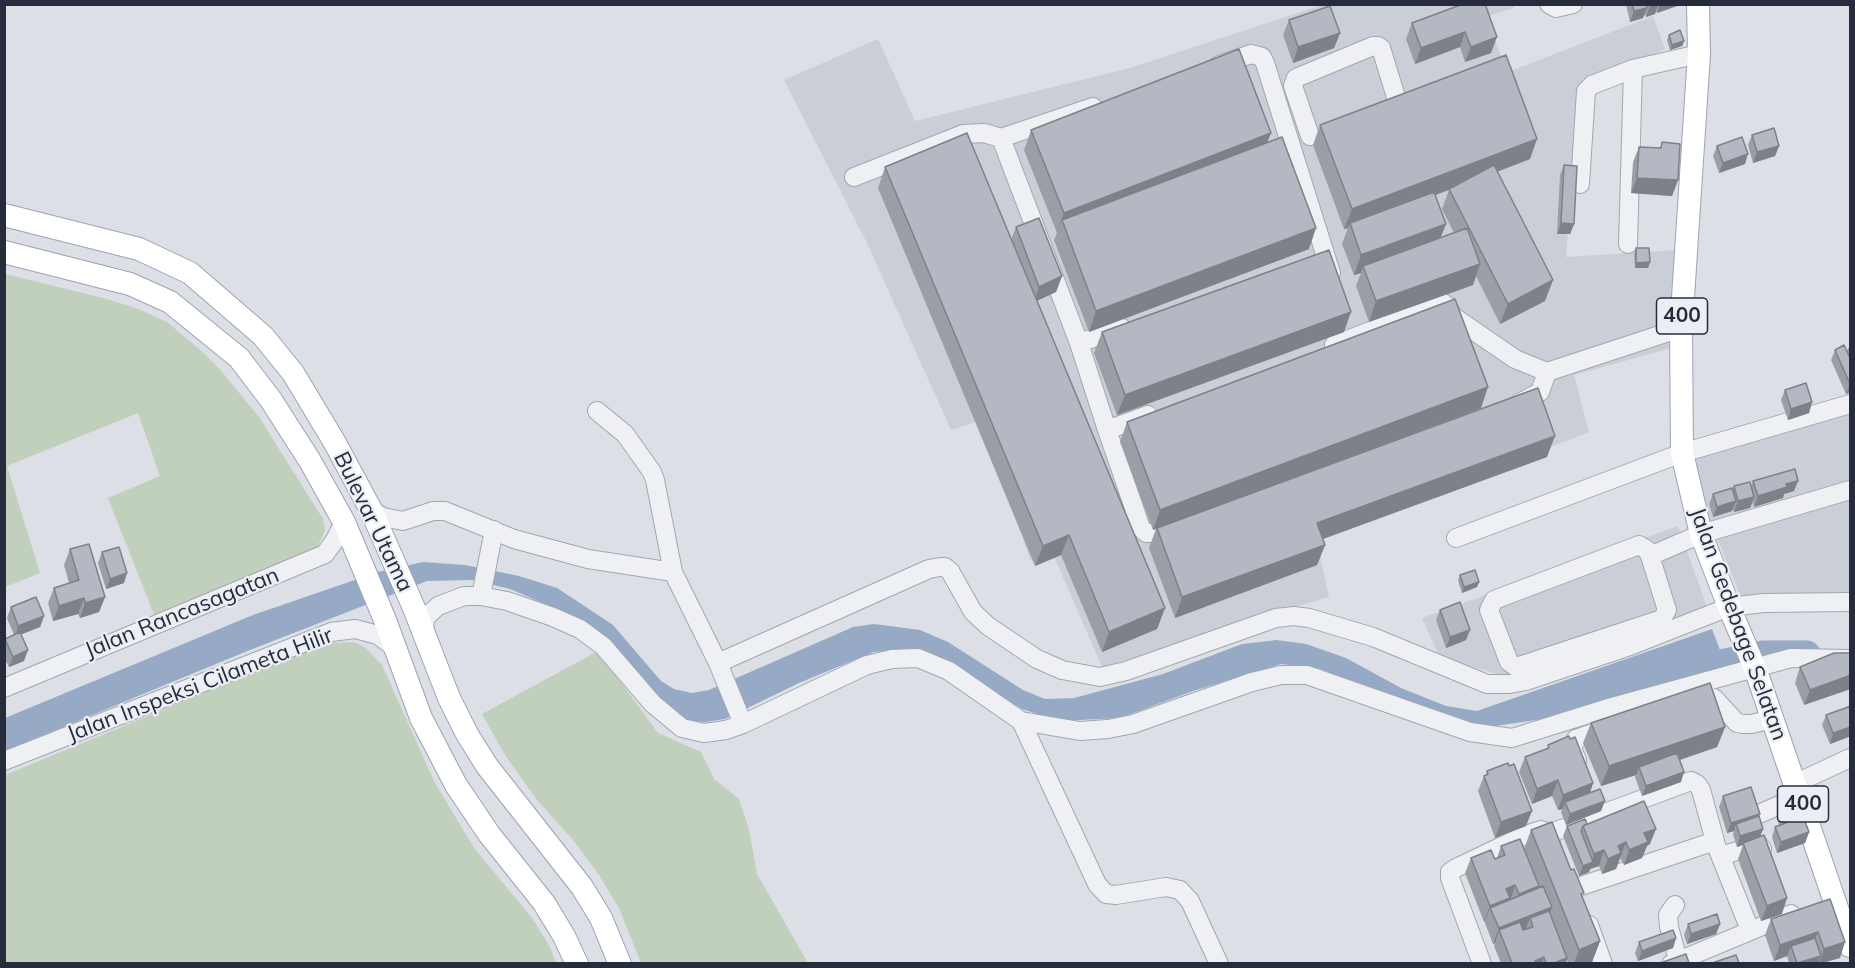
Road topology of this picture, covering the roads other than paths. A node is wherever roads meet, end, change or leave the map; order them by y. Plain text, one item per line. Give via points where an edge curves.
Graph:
1 (1549, 4) edge
2 (1573, 4) edge
3 (1698, 4) edge
4 (1699, 54) junction
5 (1207, 69) edge
6 (1633, 69) junction
7 (1417, 90) edge
8 (1107, 102) edge
9 (1001, 138) junction
10 (1290, 143) junction
11 (854, 177) dead end
12 (1580, 184) dead end
13 (4, 215) edge
14 (1628, 244) dead end
15 (4, 252) edge
16 (1337, 292) edge
17 (1454, 317) junction
18 (1135, 324) edge
19 (1681, 328) junction
20 (263, 336) junction
21 (1079, 343) junction
22 (1464, 349) edge
23 (1319, 350) edge
24 (239, 358) junction
25 (1547, 372) junction
26 (1851, 404) edge
27 (1505, 408) edge
28 (1163, 409) edge
29 (597, 411) dead end
30 (1107, 430) junction
31 (1682, 453) junction
32 (1851, 490) edge
33 (371, 510) junction
34 (1191, 521) edge
35 (344, 522) junction
36 (494, 530) junction
37 (1701, 534) junction
38 (1456, 538) dead end
39 (1650, 556) junction
40 (664, 570) junction
41 (482, 591) junction
42 (1851, 602) edge
43 (1732, 614) junction
44 (424, 634) junction
45 (395, 648) junction
46 (1851, 659) edge
47 (718, 663) junction
48 (1754, 666) junction
49 (4, 688) edge
50 (1643, 717) edge
51 (741, 719) junction
52 (1773, 719) junction
53 (1021, 721) junction
54 (1622, 723) edge
55 (1851, 758) edge
56 (4, 761) edge
57 (1580, 767) edge
58 (1799, 791) junction
59 (521, 811) junction
60 (1759, 814) edge
61 (1551, 833) junction
62 (489, 834) junction
63 (1718, 848) junction
64 (1561, 855) edge
65 (1769, 867) edge
66 (1780, 896) edge
67 (1821, 902) junction
68 (1675, 905) dead end
69 (1787, 916) junction
70 (1847, 923) edge
71 (1750, 930) junction
72 (1851, 946) edge
73 (1675, 962) edge
74 (578, 963) edge
75 (620, 963) edge
76 (1219, 963) edge
77 (1482, 963) edge
78 (1603, 963) edge

1 - 2 street via 1556,8
3 - 4 main road, Jalan Gedebage Selatan / 400
4 - 6 street
4 - 19 main road, Jalan Gedebage Selatan / 400
5 - 10 street via 1251,54 1262,57
6 - 12 street via 1586,91
6 - 14 street
7 - 10 street via 1391,99 1382,48 1378,46 1296,78 1293,86 1315,133
8 - 9 street
9 - 11 street via 984,133 963,134
9 - 21 street
10 - 16 street via 1320,260
13 - 20 main road, Bulevar Utama via 139,249 180,268
15 - 24 main road, Bulevar Utama via 130,284 170,302
17 - 22 street
17 - 23 street via 1443,303 1351,332
17 - 25 street via 1515,359
18 - 21 street
19 - 25 street
19 - 31 main road, Jalan Gedebage Selatan / 400
20 - 24 main road
20 - 33 main road, Bulevar Utama via 293,374
21 - 30 street
24 - 35 main road, Bulevar Utama via 299,443
25 - 27 street via 1540,392
26 - 31 street
28 - 30 street
29 - 40 street via 625,434 656,480
30 - 34 street via 1141,528 1146,533 1158,533
31 - 37 main road, Jalan Gedebage Selatan / 400
31 - 38 street
32 - 37 street
33 - 36 street via 403,521 433,511 444,512
33 - 44 main road, Bulevar Utama
35 - 45 main road, Bulevar Utama
35 - 49 street, Jalan Rancasagatan via 324,554
36 - 40 street via 588,559
36 - 41 street
37 - 39 street
37 - 43 main road, Jalan Gedebage Selatan / 400
39 - 39 street via 1667,610 1662,619 1516,667 1509,662 1489,610 1494,600 1639,545
40 - 47 street
41 - 44 street via 438,606 425,618
41 - 51 street via 580,629 603,646 653,704 682,728 704,733 726,730
42 - 43 street via 1764,603
43 - 47 street via 1510,684 1487,684 1373,637 1294,616 1276,618 1100,677 1046,663 988,626 973,612 950,571 940,567
43 - 48 main road, Jalan Gedebage Selatan / 400
44 - 59 main road, Bulevar Utama via 467,734
45 - 56 street, Jalan Inspeksi Cilameta Hilir via 378,635 355,629 331,632
45 - 62 main road, Bulevar Utama via 421,718 456,785
46 - 48 street via 1791,658
47 - 51 street
48 - 52 main road, Jalan Gedebage Selatan / 400
48 - 53 street via 1512,738 1470,732 1307,675 1281,675 1252,682 1133,724 1108,729 1080,731
50 - 52 street via 1705,697 1717,700 1737,723
51 - 53 street via 867,664 918,658 949,671
52 - 58 main road, Jalan Gedebage Selatan / 400
53 - 76 street via 1097,884 1106,894 1116,895 1166,887 1180,890 1190,901
54 - 57 street via 1575,739 1573,751
55 - 58 street via 1805,779
58 - 60 street
58 - 67 main road, Jalan Gedebage Selatan / 400
59 - 62 main road
59 - 75 main road, Bulevar Utama via 582,887 601,918
61 - 63 street via 1691,781 1701,790
61 - 64 street
61 - 77 street via 1541,830 1525,836 1450,872
62 - 74 main road, Bulevar Utama via 544,903
63 - 65 street via 1759,845
63 - 71 street
63 - 78 street via 1573,882
66 - 69 street
67 - 69 street
67 - 70 main road, Jalan Gedebage Selatan / 400
68 - 73 street via 1668,915
69 - 71 street
70 - 72 main road, Jalan Gedebage Selatan / 400
71 - 73 street

